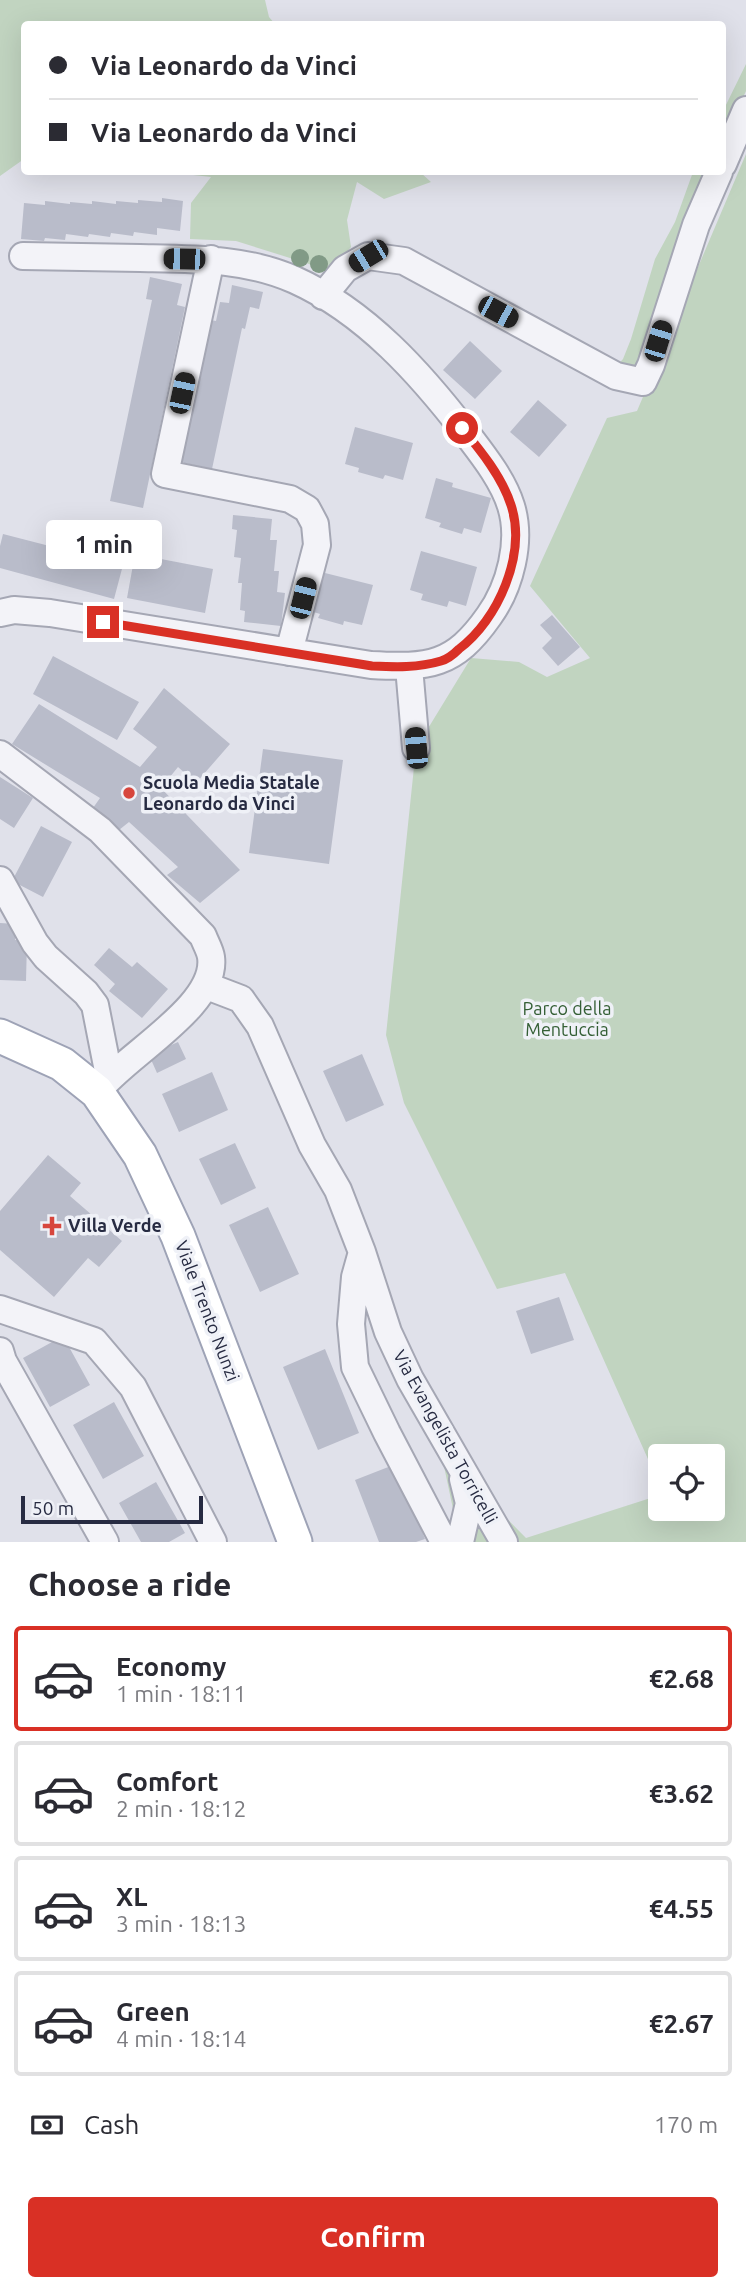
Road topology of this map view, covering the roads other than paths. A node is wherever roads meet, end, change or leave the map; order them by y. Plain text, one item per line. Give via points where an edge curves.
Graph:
1 (746, 110) edge
2 (726, 157) edge
3 (718, 175) edge
4 (23, 256) dead end
5 (211, 259) junction
6 (323, 296) junction
7 (0, 614) edge
8 (289, 652) junction
9 (409, 667) junction
10 (416, 748) dead end
11 (0, 754) edge
12 (0, 880) edge
13 (207, 986) junction
14 (0, 1036) edge
15 (103, 1084) junction
16 (362, 1252) junction
17 (1, 1314) edge
18 (0, 1351) edge
19 (445, 1440) junction
20 (105, 1542) edge
21 (213, 1542) edge
22 (295, 1542) edge
23 (444, 1542) edge
24 (460, 1542) edge
25 (504, 1542) edge

1 - 2 street
3 - 6 street via 643,382 616,376 404,261 368,256 345,269
4 - 5 street
5 - 6 street via 257,267
5 - 8 street via 165,474 290,499 307,509 315,524 317,545
6 - 9 street via 386,343 434,391 496,474 511,506 512,565 498,604 473,639 444,661
7 - 8 street via 14,610 50,613
8 - 9 street via 372,666
9 - 10 street
11 - 13 street via 100,830 203,936 211,957
12 - 15 street via 35,943 95,1005
13 - 15 street via 190,1007
13 - 16 street, Via Evangelista Torricelli via 242,999 260,1026
14 - 15 main road, Viale Trento Nunzi
15 - 22 main road, Viale Trento Nunzi via 178,1236
16 - 19 street, Via Evangelista Torricelli via 388,1332
16 - 23 street via 351,1324 355,1367
17 - 21 street via 94,1341 133,1387
18 - 20 street
19 - 24 street via 469,1503
19 - 25 street, Via Evangelista Torricelli

